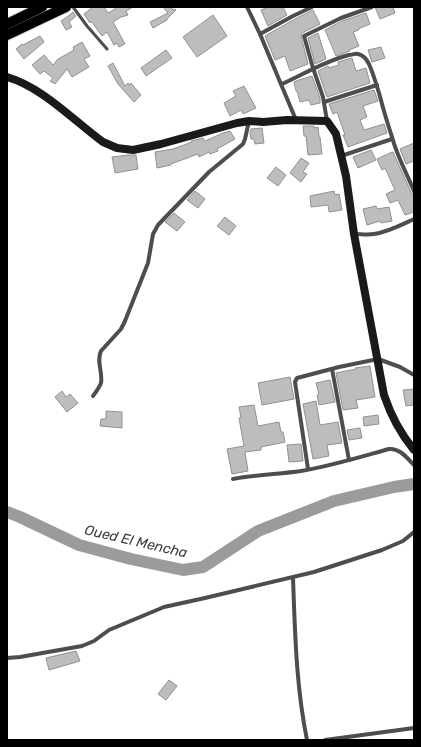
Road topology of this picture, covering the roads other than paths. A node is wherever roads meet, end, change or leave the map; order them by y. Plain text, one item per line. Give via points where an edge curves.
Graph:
1 (42, 7) edge
2 (66, 7) edge
3 (73, 7) edge
4 (247, 7) edge
5 (312, 7) edge
6 (372, 7) edge
7 (7, 24) edge
8 (260, 34) junction
9 (7, 35) edge
10 (107, 49) dead end
11 (313, 68) junction
12 (7, 77) edge
13 (282, 84) junction
14 (377, 85) junction
15 (324, 102) junction
16 (296, 120) junction
17 (249, 121) junction
18 (327, 121) junction
19 (392, 139) junction
20 (341, 157) junction
21 (414, 191) edge
22 (414, 219) edge
23 (354, 234) junction
24 (378, 359) junction
25 (332, 369) junction
26 (414, 375) edge
27 (93, 396) dead end
28 (414, 450) edge
29 (349, 460) junction
30 (414, 466) edge
31 (308, 470) junction
32 (233, 478) dead end
33 (414, 532) edge
34 (293, 578) junction
35 (7, 658) edge
36 (414, 728) edge
37 (308, 740) edge
38 (325, 740) edge

1 - 7 main road
2 - 9 main road
3 - 10 lane
4 - 8 street
5 - 8 street
6 - 11 street via 341,18 304,36
8 - 13 street
11 - 13 street
11 - 14 street via 344,56 357,54 364,56
11 - 15 street
12 - 17 main road via 34,89 103,142 125,149 133,150 161,144
13 - 16 street
14 - 15 street
14 - 19 street
15 - 18 street
16 - 17 main road
16 - 18 main road
17 - 27 street via 241,146 209,172 155,230 148,263 121,330 99,355 101,382
18 - 20 main road via 334,130
19 - 20 street
19 - 21 street
20 - 23 main road
22 - 23 street via 373,234
23 - 24 main road
24 - 25 street
24 - 26 street
24 - 28 main road via 388,408
25 - 29 street
25 - 31 street via 299,378 295,382
29 - 30 street via 393,448 401,452
29 - 31 street
31 - 32 street
33 - 34 street via 403,541 382,550
34 - 35 street via 164,607 109,630 82,646
34 - 37 street via 299,693
36 - 38 street

